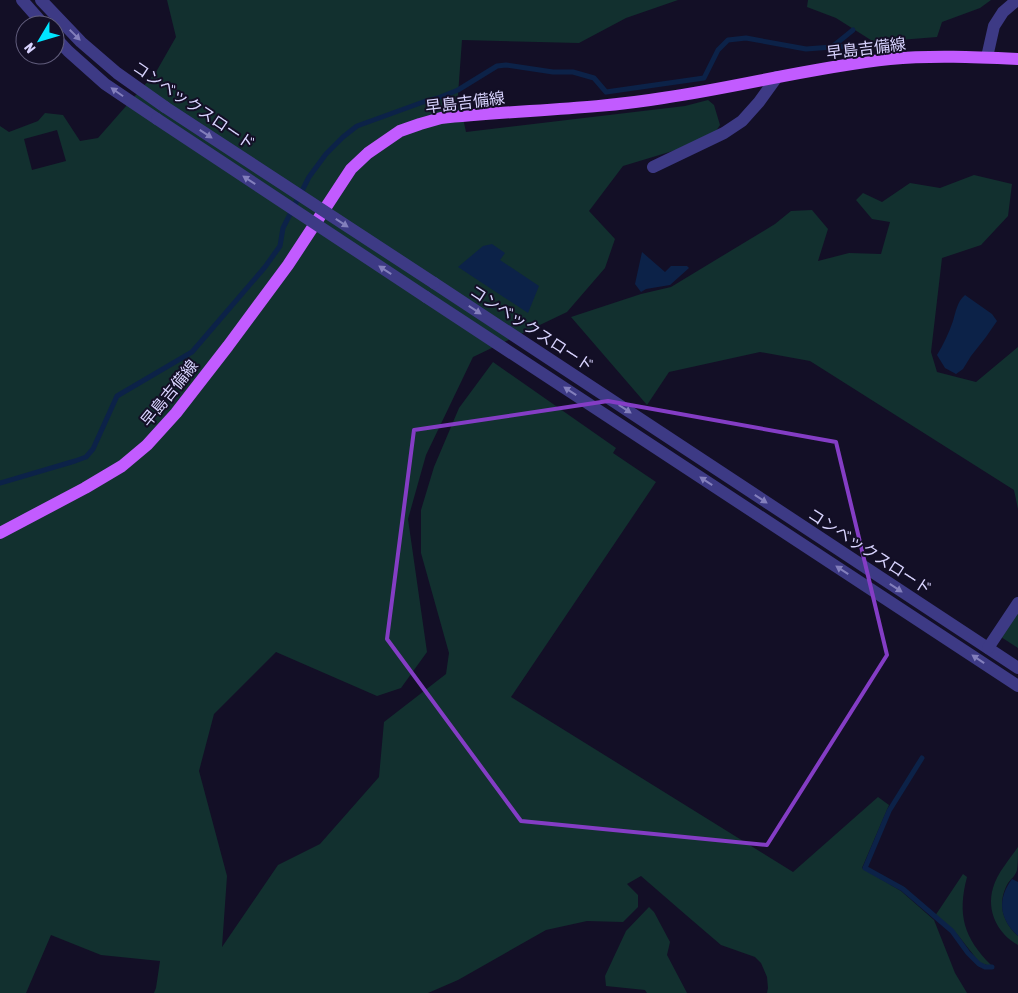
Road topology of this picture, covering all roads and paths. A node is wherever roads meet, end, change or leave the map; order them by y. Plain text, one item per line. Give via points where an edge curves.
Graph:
1 (22, 0) edge
2 (41, 0) edge
3 (1017, 0) edge
4 (35, 15) edge
5 (65, 48) edge
6 (987, 57) junction
7 (1018, 59) edge
8 (777, 78) junction
9 (653, 167) dead end
10 (0, 533) edge
11 (1018, 603) edge
12 (988, 648) junction
13 (1018, 668) edge
14 (1018, 686) edge

1 - 4 street
2 -> 12 street, コンベックスロード, bridge via 81,42 165,107
3 - 6 street via 1003,12 994,26
14 -> 5 street, コンベックスロード, bridge via 157,120 105,84
6 - 7 main road, 早島吉備線
6 - 8 main road, 早島吉備線 via 891,59
8 - 9 street via 742,121
8 - 10 main road, 早島吉備線 via 608,105 441,118 400,131 351,169 282,273 228,346 147,445 122,466
11 - 12 street
12 - 13 street, コンベックスロード

